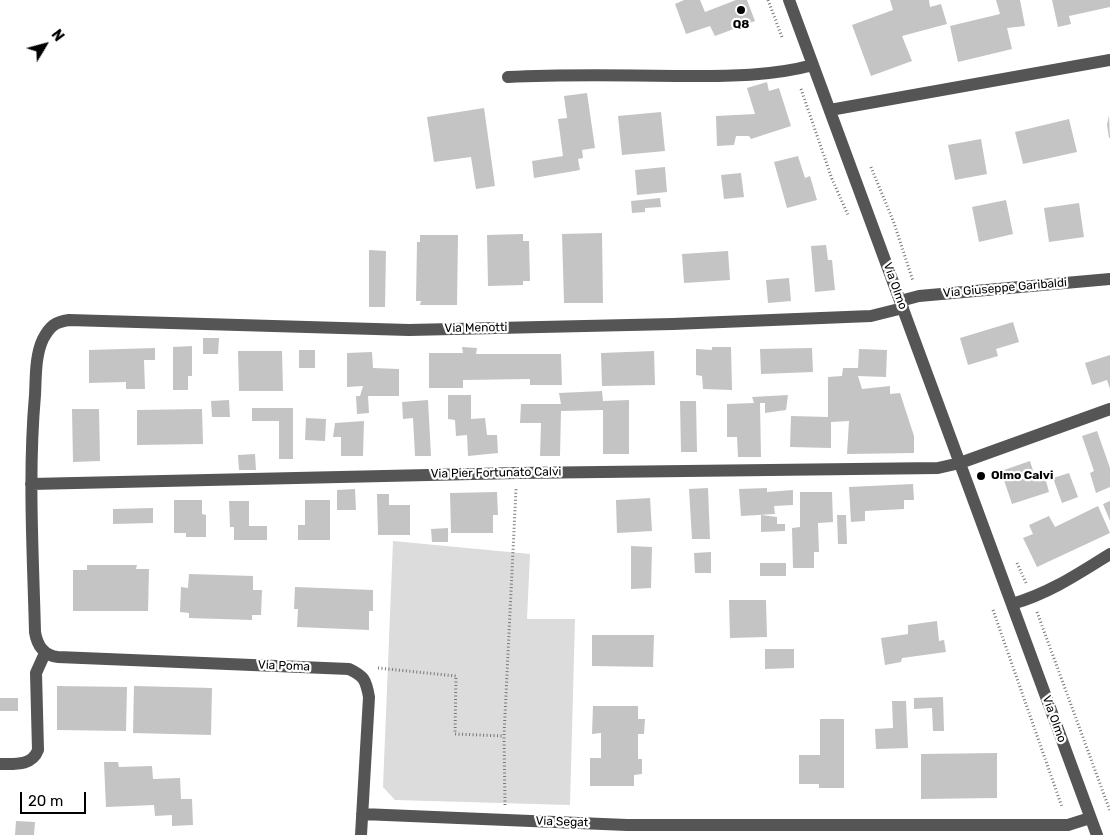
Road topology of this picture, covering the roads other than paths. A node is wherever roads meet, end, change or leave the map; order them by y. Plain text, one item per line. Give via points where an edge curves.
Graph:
1 (789, 0) edge
2 (1110, 60) edge
3 (813, 65) junction
4 (508, 77) dead end
5 (830, 110) junction
6 (1110, 279) edge
7 (901, 305) junction
8 (1110, 409) edge
9 (960, 463) junction
10 (31, 484) junction
11 (1110, 554) edge
12 (1012, 604) junction
13 (45, 653) junction
14 (0, 764) edge
15 (362, 814) junction
16 (1090, 818) junction
17 (626, 830) edge
18 (361, 835) edge
19 (1097, 835) edge

1 - 3 street, Via Olmo
2 - 5 street
3 - 4 street via 736,76
3 - 5 street, Via Olmo
5 - 7 street, Via Olmo
6 - 7 street, Via Giuseppe Garibaldi via 919,296
7 - 9 street, Via Olmo
7 - 10 street, Via Menotti via 871,316 409,330 57,322 43,340 38,357 32,420
8 - 9 street
9 - 10 street, Via Pier Fortunato Calvi via 938,468 517,472
9 - 12 street, Via Olmo
10 - 13 street via 35,632
11 - 12 street via 1070,579
12 - 16 street, Via Olmo
13 - 14 street via 36,673 38,750 26,763
13 - 15 street, Via Poma via 58,658 349,668 367,683 369,697
15 - 17 street, Via Segat
15 - 18 street, Via Poma
16 - 17 street, Via Segat via 1068,825
16 - 19 street, Via Olmo

